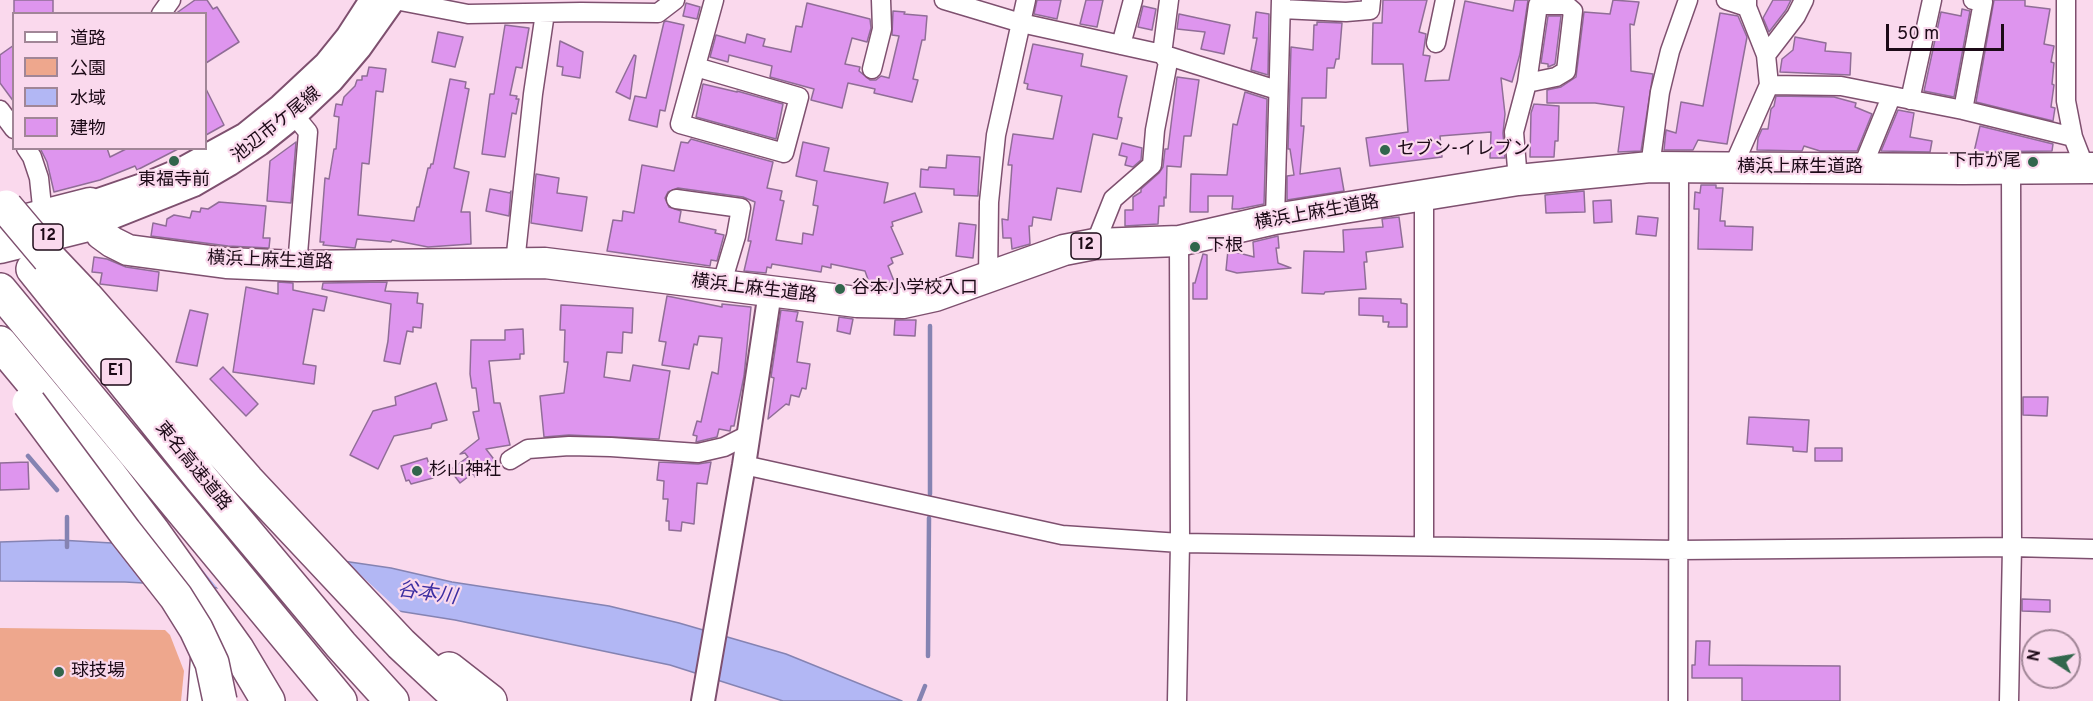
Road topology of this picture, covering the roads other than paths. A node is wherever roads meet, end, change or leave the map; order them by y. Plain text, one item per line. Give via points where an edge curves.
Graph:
1 (171, 0) edge
2 (371, 0) edge
3 (395, 0) edge
4 (675, 0) edge
5 (714, 0) edge
6 (881, 0) edge
7 (944, 0) edge
8 (1026, 0) edge
9 (1133, 0) edge
10 (1169, 0) edge
11 (1371, 0) edge
12 (1445, 0) edge
13 (1688, 0) edge
14 (1726, 0) edge
15 (1804, 0) edge
16 (1932, 0) edge
17 (1973, 0) edge
18 (2066, 0) edge
19 (1747, 3) edge
20 (1281, 4) edge
21 (162, 12) edge
22 (545, 14) junction
23 (1021, 23) junction
24 (1436, 43) dead end
25 (1120, 45) junction
26 (1162, 54) junction
27 (1766, 55) junction
28 (696, 67) junction
29 (872, 69) dead end
30 (1527, 83) dead end
31 (1769, 85) junction
32 (1277, 90) junction
33 (1891, 97) junction
34 (1910, 100) junction
35 (1963, 110) junction
36 (295, 116) junction
37 (2073, 137) junction
38 (27, 150) edge
39 (1664, 167) junction
40 (1862, 168) junction
41 (2011, 168) junction
42 (2089, 168) edge
43 (1732, 169) junction
44 (1518, 180) junction
45 (688, 196) dead end
46 (1424, 196) junction
47 (93, 214) junction
48 (1, 215) edge
49 (43, 216) junction
50 (1275, 219) junction
51 (1179, 241) junction
52 (1095, 244) junction
53 (0, 248) edge
54 (40, 262) junction
55 (515, 263) junction
56 (297, 266) junction
57 (988, 278) junction
58 (721, 286) junction
59 (0, 290) edge
60 (770, 292) junction
61 (0, 343) edge
62 (0, 360) edge
63 (36, 398) junction
64 (748, 435) junction
65 (510, 460) dead end
66 (744, 465) junction
67 (1180, 543) junction
68 (1424, 546) junction
69 (2012, 547) junction
70 (2093, 549) edge
71 (1678, 550) junction
72 (356, 595) junction
73 (202, 620) dead end
74 (197, 701) edge
75 (220, 701) edge
76 (268, 701) edge
77 (340, 701) edge
78 (392, 701) edge
79 (462, 701) edge
80 (490, 701) edge
81 (704, 701) edge
82 (1178, 701) edge
83 (1678, 701) edge
84 (2009, 701) edge

1 - 21 street
2 - 47 street, 池辺市ケ尾線 via 326,63 244,135
3 - 22 street via 468,14
3 - 36 street, 池辺市ケ尾線 via 346,64
4 - 22 street via 658,13
5 - 28 street
6 - 29 street via 882,29
7 - 23 street
8 - 23 street
9 - 25 street
10 - 26 street
11 - 20 street via 1370,10 1346,12
12 - 24 street
13 - 39 street via 1660,92
14 - 19 street
15 - 27 street
16 - 34 street
17 - 35 street via 1983,2
18 - 37 street via 2066,101
19 - 27 street
20 - 32 street
22 - 55 street via 532,94
23 - 25 street
23 - 57 street via 996,135 989,202
25 - 26 street
26 - 32 street
26 - 52 street via 1168,62 1152,165 1113,199
27 - 31 street
28 - 28 street via 799,97 784,153 680,124
30 - 44 street via 1514,132
31 - 33 street via 1841,86
31 - 43 street
32 - 50 street
33 - 34 street
33 - 40 street
34 - 35 street
35 - 37 street
36 - 47 street, 池辺市ケ尾線 via 230,164 194,184
36 - 56 street via 308,132
37 - 42 street
38 - 49 street via 39,178
39 - 43 main road, 横浜上麻生道路 / 12
39 - 44 main road, 横浜上麻生道路 / 12
39 - 71 street
40 - 41 main road, 横浜上麻生道路 / 12
40 - 43 main road, 横浜上麻生道路 / 12
41 - 42 main road, 横浜上麻生道路 / 12
41 - 69 street
44 - 46 main road, 横浜上麻生道路 / 12
45 - 58 street via 741,208
46 - 50 main road, 横浜上麻生道路 / 12
46 - 68 street
47 - 49 main road, 12
47 - 53 main road, 12
47 - 56 main road, 横浜上麻生道路 / 12 via 101,234 128,250 226,263
48 - 49 main road, 12
48 - 54 highway, 東名高速道路 / E1
50 - 51 main road, 横浜上麻生道路 / 12
51 - 52 main road, 横浜上麻生道路 / 12
51 - 67 street
52 - 57 main road, 横浜上麻生道路 / 12 via 1064,250
54 - 72 highway via 86,297 247,480
54 - 78 highway, 東名高速道路 / E1 via 201,478
55 - 56 main road, 横浜上麻生道路 / 12
55 - 58 main road, 横浜上麻生道路 / 12 via 600,268
57 - 60 main road, 横浜上麻生道路 / 12 via 903,303
58 - 60 main road, 横浜上麻生道路 / 12
59 - 77 highway, 東名高速道路 / E1
60 - 64 street
61 - 63 highway
62 - 63 highway
63 - 75 highway, bridge via 125,532 196,629 212,663
63 - 76 highway via 154,533 237,649
64 - 65 street via 724,447 698,453 569,446 528,450
64 - 66 street
66 - 67 street via 1062,535
66 - 81 street
67 - 68 street
67 - 82 street
68 - 71 street
69 - 70 street
69 - 71 street
69 - 84 street
71 - 83 street
72 - 79 highway
72 - 80 highway
73 - 74 street

